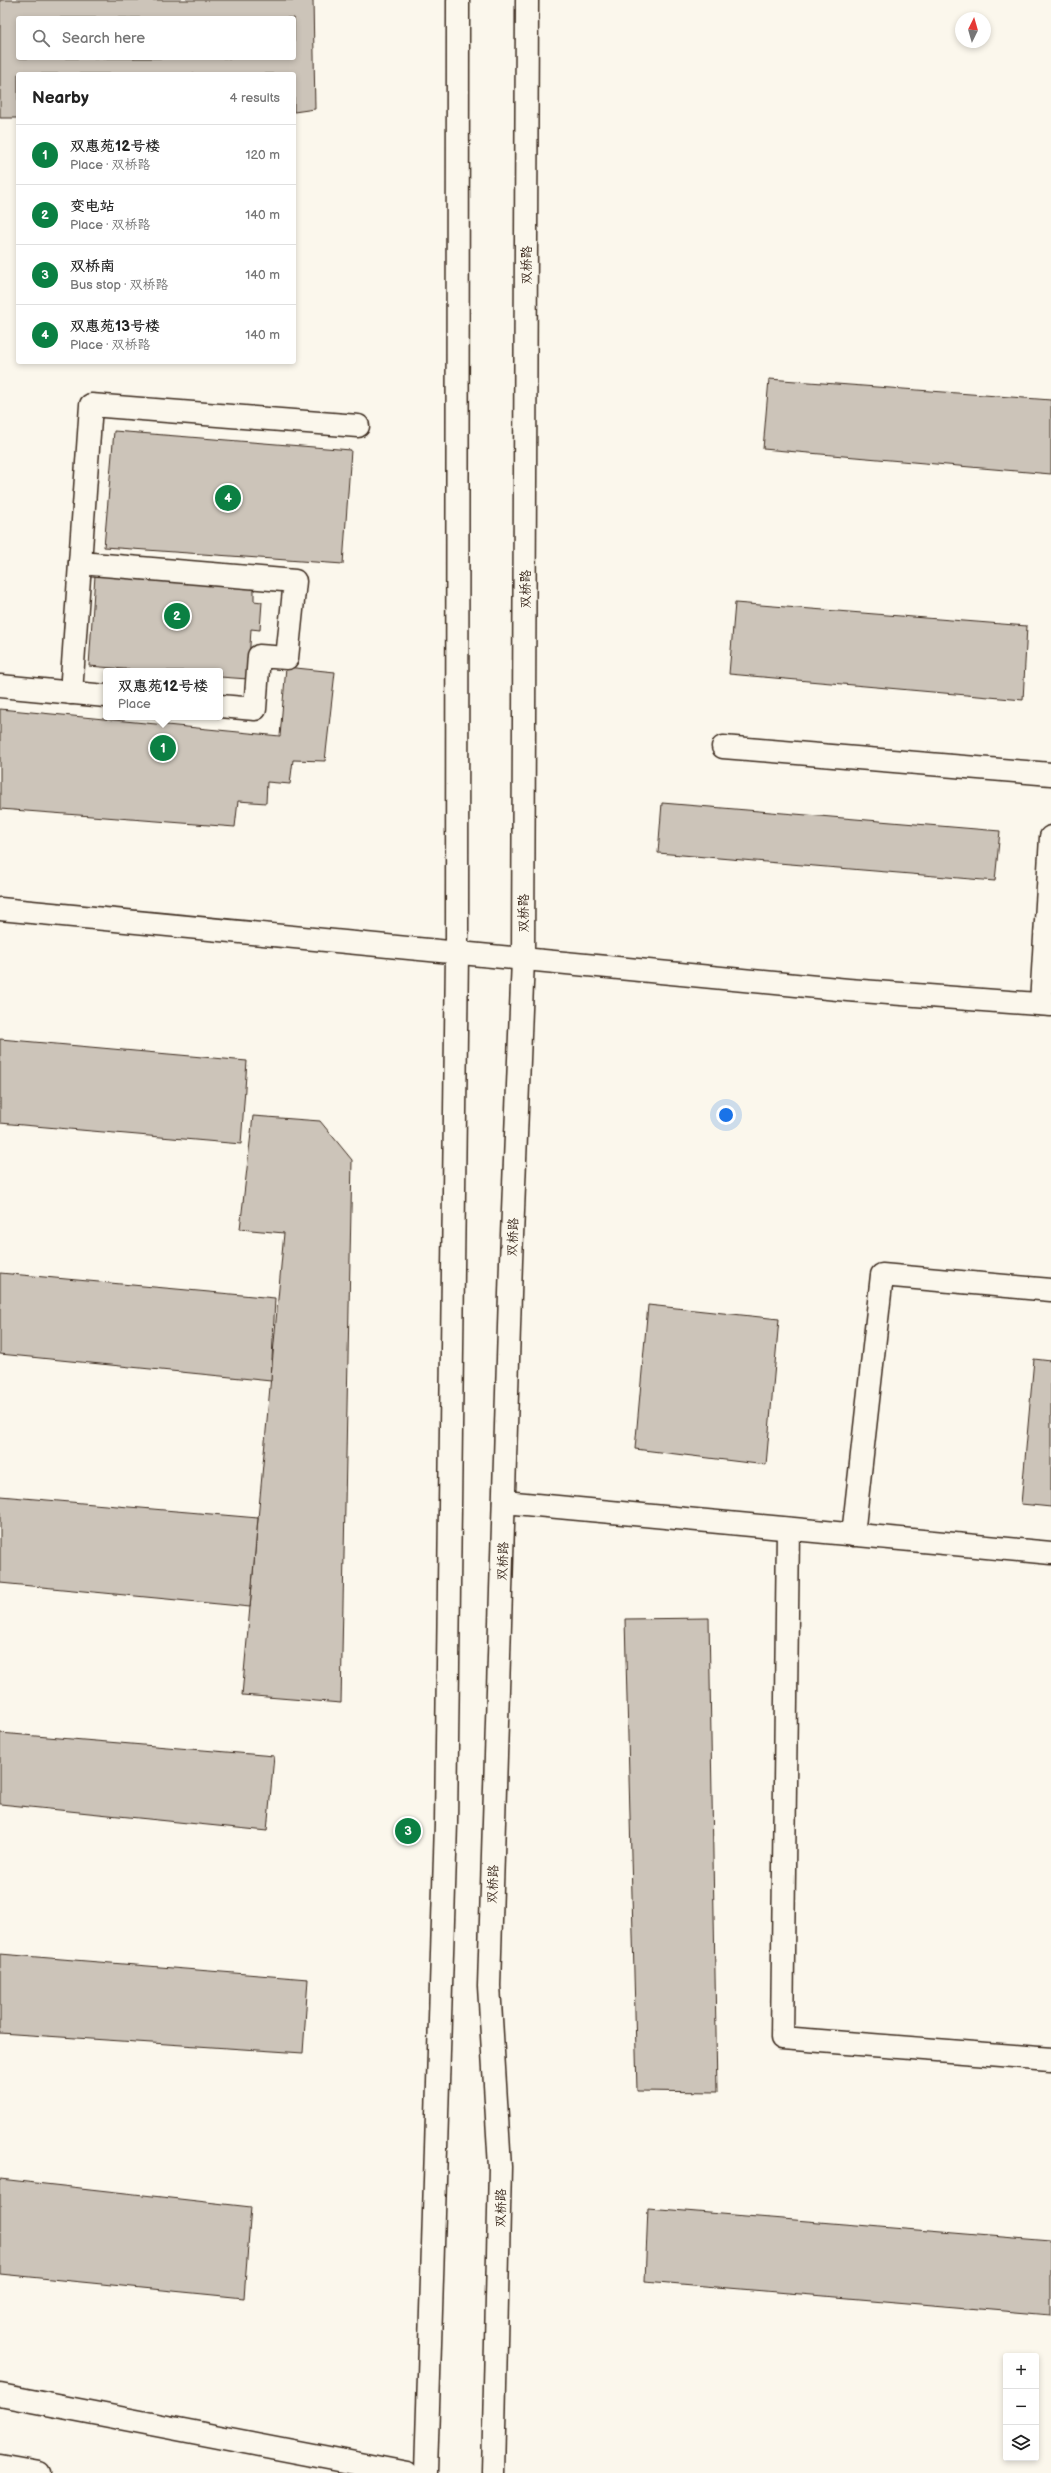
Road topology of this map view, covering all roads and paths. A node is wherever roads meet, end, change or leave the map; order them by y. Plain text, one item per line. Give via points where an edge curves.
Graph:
1 (458, 0) edge
2 (527, 0) edge
3 (358, 426) dead end
4 (80, 563) junction
5 (0, 686) edge
6 (71, 693) junction
7 (103, 696) edge
8 (223, 706) edge
9 (723, 746) dead end
10 (1051, 774) edge
11 (1051, 837) edge
12 (0, 909) edge
13 (457, 954) junction
14 (523, 959) junction
15 (1046, 1005) edge
16 (1051, 1290) edge
17 (504, 1502) junction
18 (788, 1528) junction
19 (853, 1535) junction
20 (1051, 1553) edge
21 (1051, 2059) edge
22 (0, 2395) edge
23 (0, 2466) edge
24 (38, 2473) edge
25 (407, 2473) edge
26 (426, 2473) edge
27 (493, 2473) edge

1 - 13 main road
2 - 14 main road, 双桥路
3 - 4 main road via 91,405
4 - 6 main road
4 - 8 main road via 295,581 287,658 259,656 255,709
5 - 6 main road
6 - 7 main road
9 - 10 main road
11 - 15 main road
12 - 13 main road
13 - 14 main road
13 - 26 main road via 446,1822
14 - 15 main road via 848,990
14 - 17 main road, 双桥路
16 - 19 main road via 882,1274
17 - 18 main road
17 - 27 main road, 双桥路 via 489,1986 500,2166
18 - 19 main road
18 - 21 main road via 782,2038
19 - 20 main road
22 - 25 main road
23 - 24 main road

